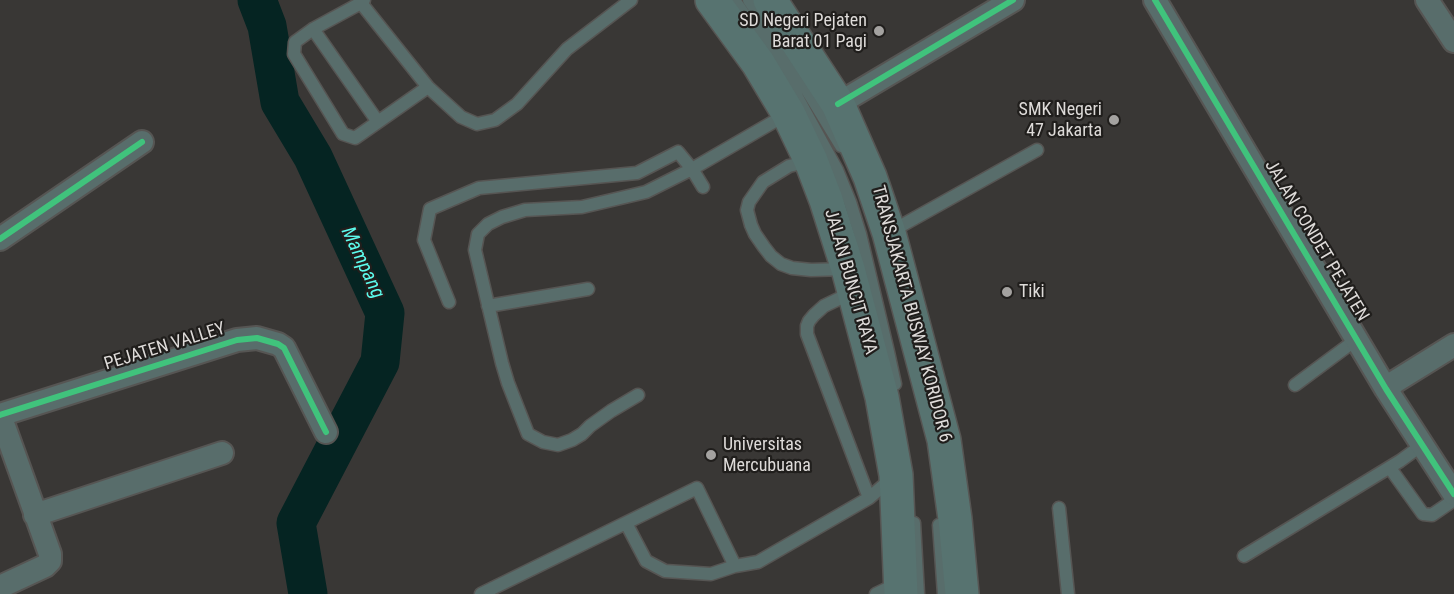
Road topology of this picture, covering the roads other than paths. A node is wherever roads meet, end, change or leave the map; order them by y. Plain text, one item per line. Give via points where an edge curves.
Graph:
1 (631, 0) edge
2 (1013, 0) edge
3 (1155, 0) edge
4 (1427, 0) edge
5 (363, 2) edge
6 (745, 6) edge
7 (312, 29) junction
8 (1454, 41) edge
9 (428, 87) junction
10 (838, 104) junction
11 (788, 113) junction
12 (378, 122) junction
13 (142, 142) dead end
14 (1037, 150) dead end
15 (846, 157) dead end
16 (811, 160) junction
17 (692, 169) junction
18 (703, 187) dead end
19 (889, 233) junction
20 (0, 239) edge
21 (851, 281) junction
22 (588, 289) dead end
23 (449, 302) dead end
24 (488, 306) junction
25 (1357, 339) junction
26 (1454, 345) edge
27 (1295, 385) dead end
28 (1386, 389) junction
29 (638, 395) dead end
30 (897, 397) dead end
31 (0, 415) edge
32 (326, 432) dead end
33 (1422, 445) junction
34 (222, 453) dead end
35 (1390, 468) junction
36 (896, 475) junction
37 (1454, 494) edge
38 (869, 498) junction
39 (1454, 500) edge
40 (913, 506) dead end
41 (1059, 508) dead end
42 (35, 515) junction
43 (939, 515) dead end
44 (627, 523) junction
45 (1244, 556) dead end
46 (735, 566) junction
47 (0, 587) edge
48 (899, 591) edge
49 (481, 594) edge
50 (944, 594) edge
51 (962, 594) edge
52 (1068, 594) edge

1 - 9 lane via 567,49 517,104 495,120 477,124 461,117
2 - 10 street
3 - 25 street, JALAN CONDET PEJATEN
4 - 8 street
5 - 7 lane
5 - 9 lane
6 - 10 main road
6 - 11 main road, JALAN BUNCIT RAYA via 758,63
6 - 15 lane via 777,41
6 - 30 lane, TRANSJAKARTA BUSWAY KORIDOR 6 via 786,75 846,192 860,234
7 - 12 lane
7 - 12 lane via 296,42 294,54 343,134 355,138
9 - 12 lane
10 - 19 main road
11 - 16 main road, JALAN BUNCIT RAYA
11 - 17 lane
13 - 20 street
14 - 19 lane
16 - 21 main road, JALAN BUNCIT RAYA
16 - 21 lane via 789,166 763,182 747,210 751,225 764,247 781,264
17 - 18 lane
17 - 23 lane via 678,152 637,173 479,188 430,209 424,240
17 - 24 lane via 646,192 582,207 525,210 488,224 478,234 475,250
19 - 51 main road via 944,440
21 - 36 main road, JALAN BUNCIT RAYA via 882,397
21 - 38 lane via 809,321 807,334
22 - 24 lane
24 - 29 lane via 508,383 528,434 558,445 582,434
25 - 27 lane
25 - 28 street, JALAN CONDET PEJATEN
26 - 28 street
28 - 33 street, JALAN CONDET PEJATEN
31 - 32 street, PEJATEN VALLEY via 237,340 257,338 284,348
31 - 42 street
33 - 35 lane
33 - 37 street, JALAN CONDET PEJATEN
34 - 42 street
35 - 39 lane via 1424,514 1432,515
35 - 45 lane
36 - 38 lane
36 - 48 main road, JALAN BUNCIT RAYA
38 - 46 lane via 758,562
40 - 48 lane
41 - 52 lane
42 - 47 street via 50,561
43 - 50 lane
44 - 46 lane via 646,561 665,571 711,574
44 - 46 lane via 697,488
44 - 49 lane

